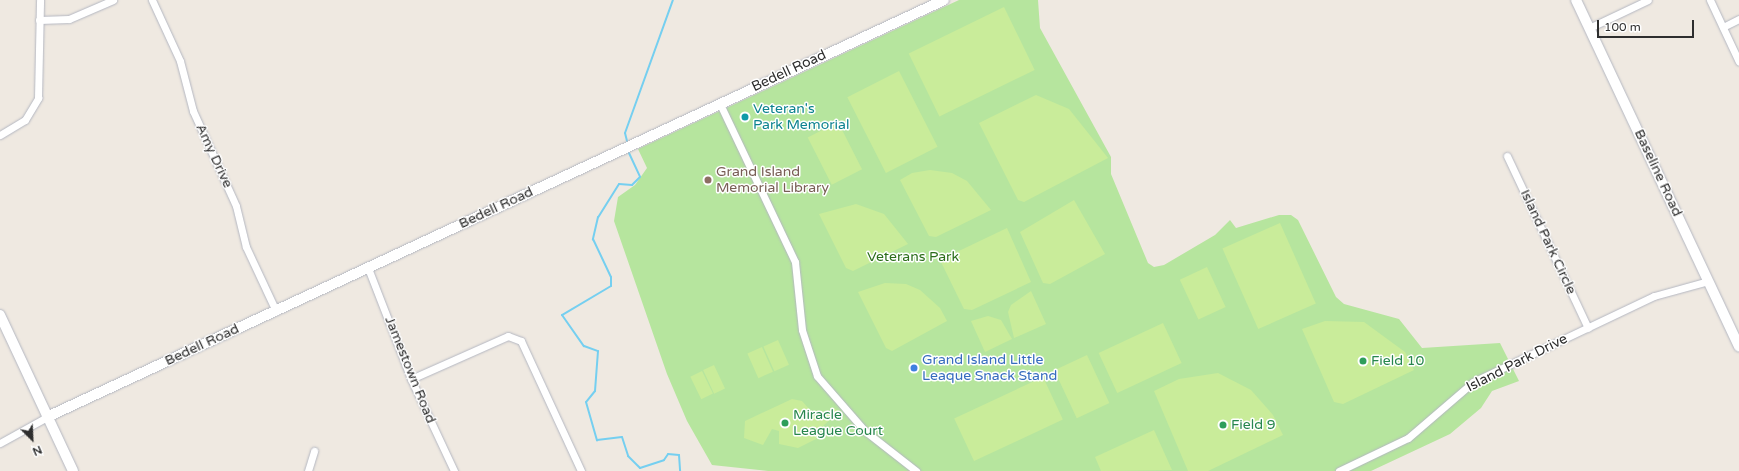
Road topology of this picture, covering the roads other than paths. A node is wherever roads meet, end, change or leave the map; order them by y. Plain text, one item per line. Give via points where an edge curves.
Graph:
1 (40, 0) edge
2 (113, 0) edge
3 (152, 0) edge
4 (944, 0) edge
5 (1576, 0) edge
6 (1648, 0) edge
7 (1710, 0) edge
8 (1739, 19) edge
9 (40, 20) junction
10 (1723, 27) junction
11 (1589, 28) junction
12 (1739, 62) edge
13 (720, 104) junction
14 (0, 135) edge
15 (1507, 156) dead end
16 (368, 268) junction
17 (1708, 280) junction
18 (276, 311) junction
19 (0, 315) edge
20 (1588, 328) junction
21 (1739, 347) edge
22 (411, 379) junction
23 (47, 417) junction
24 (0, 443) edge
25 (314, 450) dead end
26 (73, 471) edge
27 (308, 471) edge
28 (454, 471) edge
29 (581, 471) edge
30 (916, 471) edge
31 (1339, 471) edge

1 - 9 street
2 - 9 street via 69,19
3 - 18 street, Amy Drive via 180,61 193,110 236,206 246,247
4 - 13 street, Bedell Road
5 - 11 street, Baseline Road
6 - 11 street
7 - 10 street
8 - 10 street
9 - 14 street via 38,98 25,120
10 - 12 street
11 - 17 street, Baseline Road
13 - 16 street, Bedell Road
13 - 30 street via 795,262 802,330 817,376 860,426
15 - 20 street, Island Park Circle
16 - 18 street, Bedell Road
16 - 22 street, Jamestown Road
17 - 20 street, Island Park Drive via 1654,296
17 - 21 street, Baseline Road
18 - 23 street, Bedell Road
19 - 23 street
20 - 31 street, Island Park Drive via 1473,382 1408,438
22 - 28 street, Jamestown Road
22 - 29 street via 508,336 521,341
23 - 24 street
23 - 26 street
25 - 27 street

